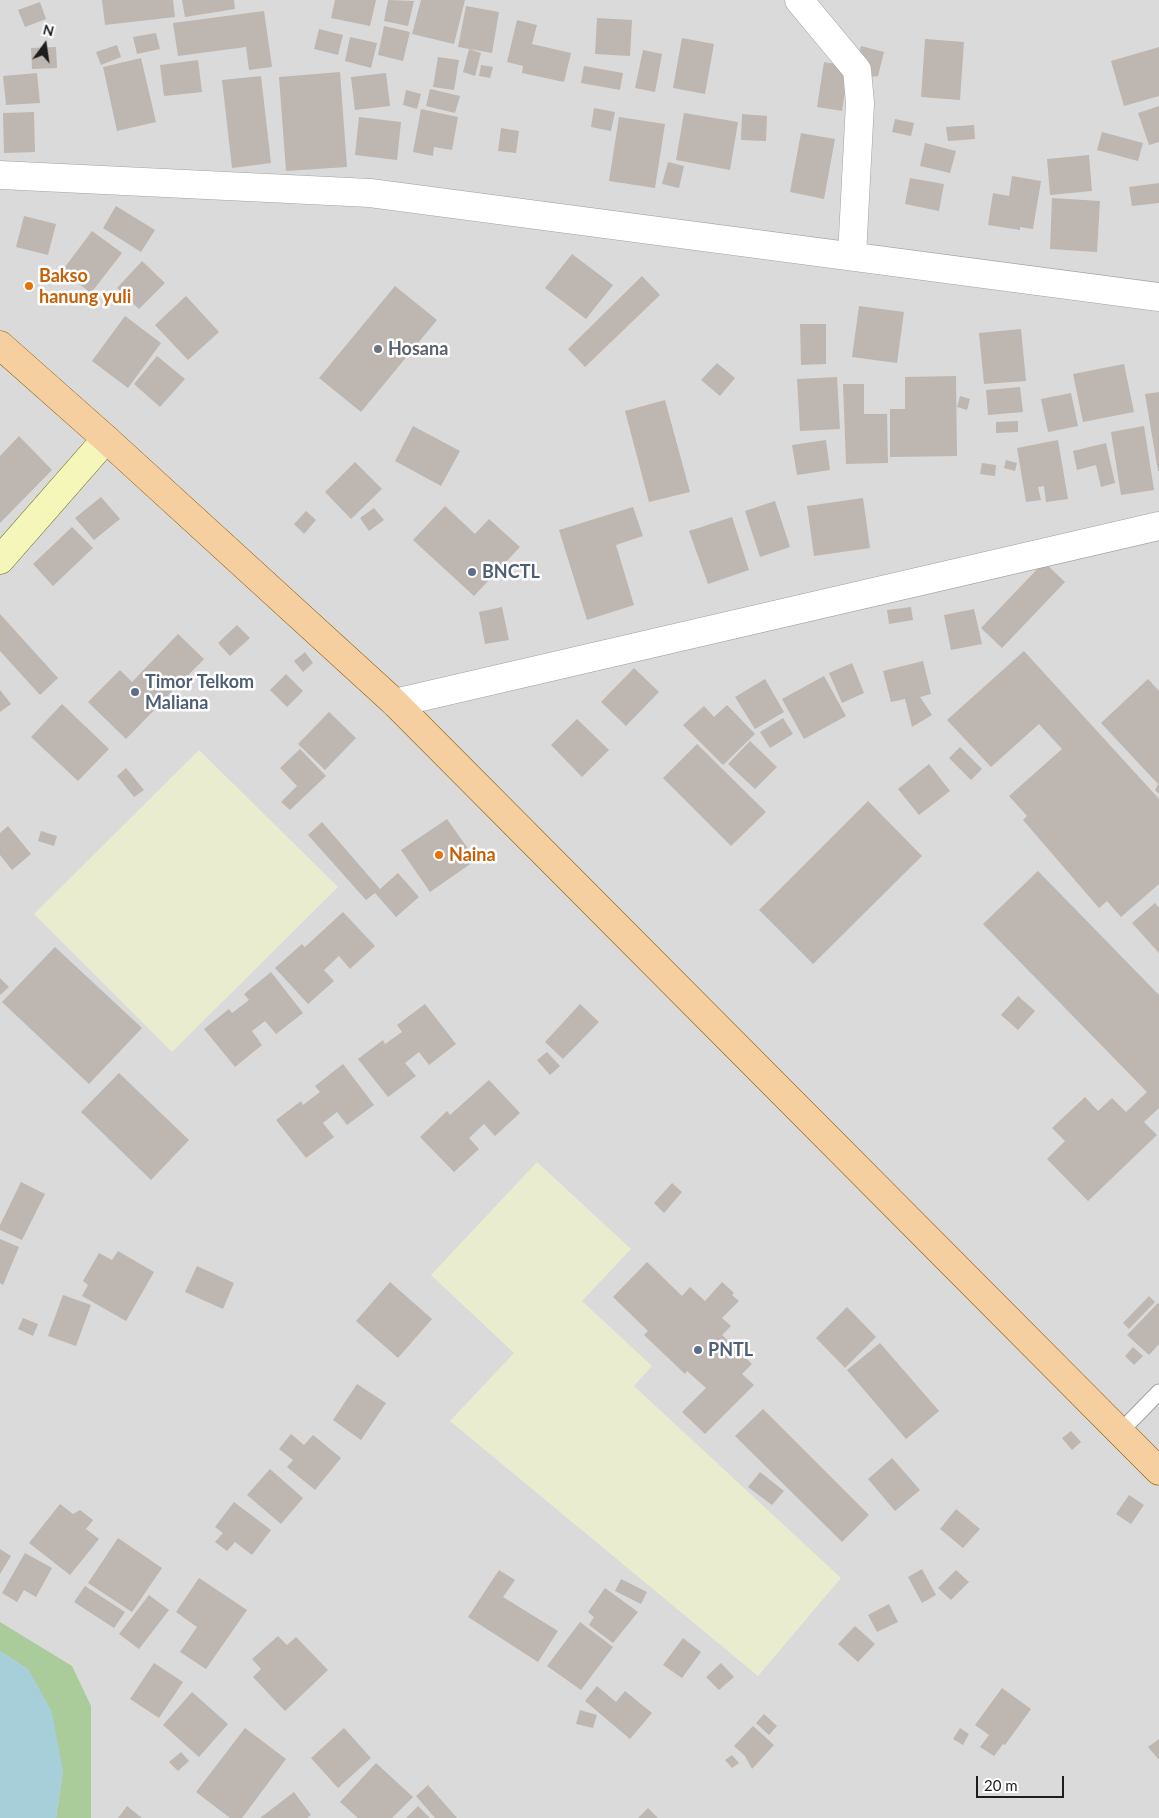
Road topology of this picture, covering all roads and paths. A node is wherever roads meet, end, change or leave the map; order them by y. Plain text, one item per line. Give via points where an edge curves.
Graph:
1 (799, 0) edge
2 (0, 175) edge
3 (852, 256) junction
4 (1159, 297) edge
5 (0, 345) edge
6 (106, 439) junction
7 (1159, 526) edge
8 (0, 560) edge
9 (395, 703) junction
10 (1159, 1392) edge
11 (1120, 1432) junction
12 (1159, 1471) edge

1 - 3 street via 858,70 860,103
2 - 3 street via 370,193
3 - 4 street
5 - 6 main road
6 - 8 street
6 - 9 main road
7 - 9 street
9 - 11 main road
10 - 11 lane
11 - 12 main road

